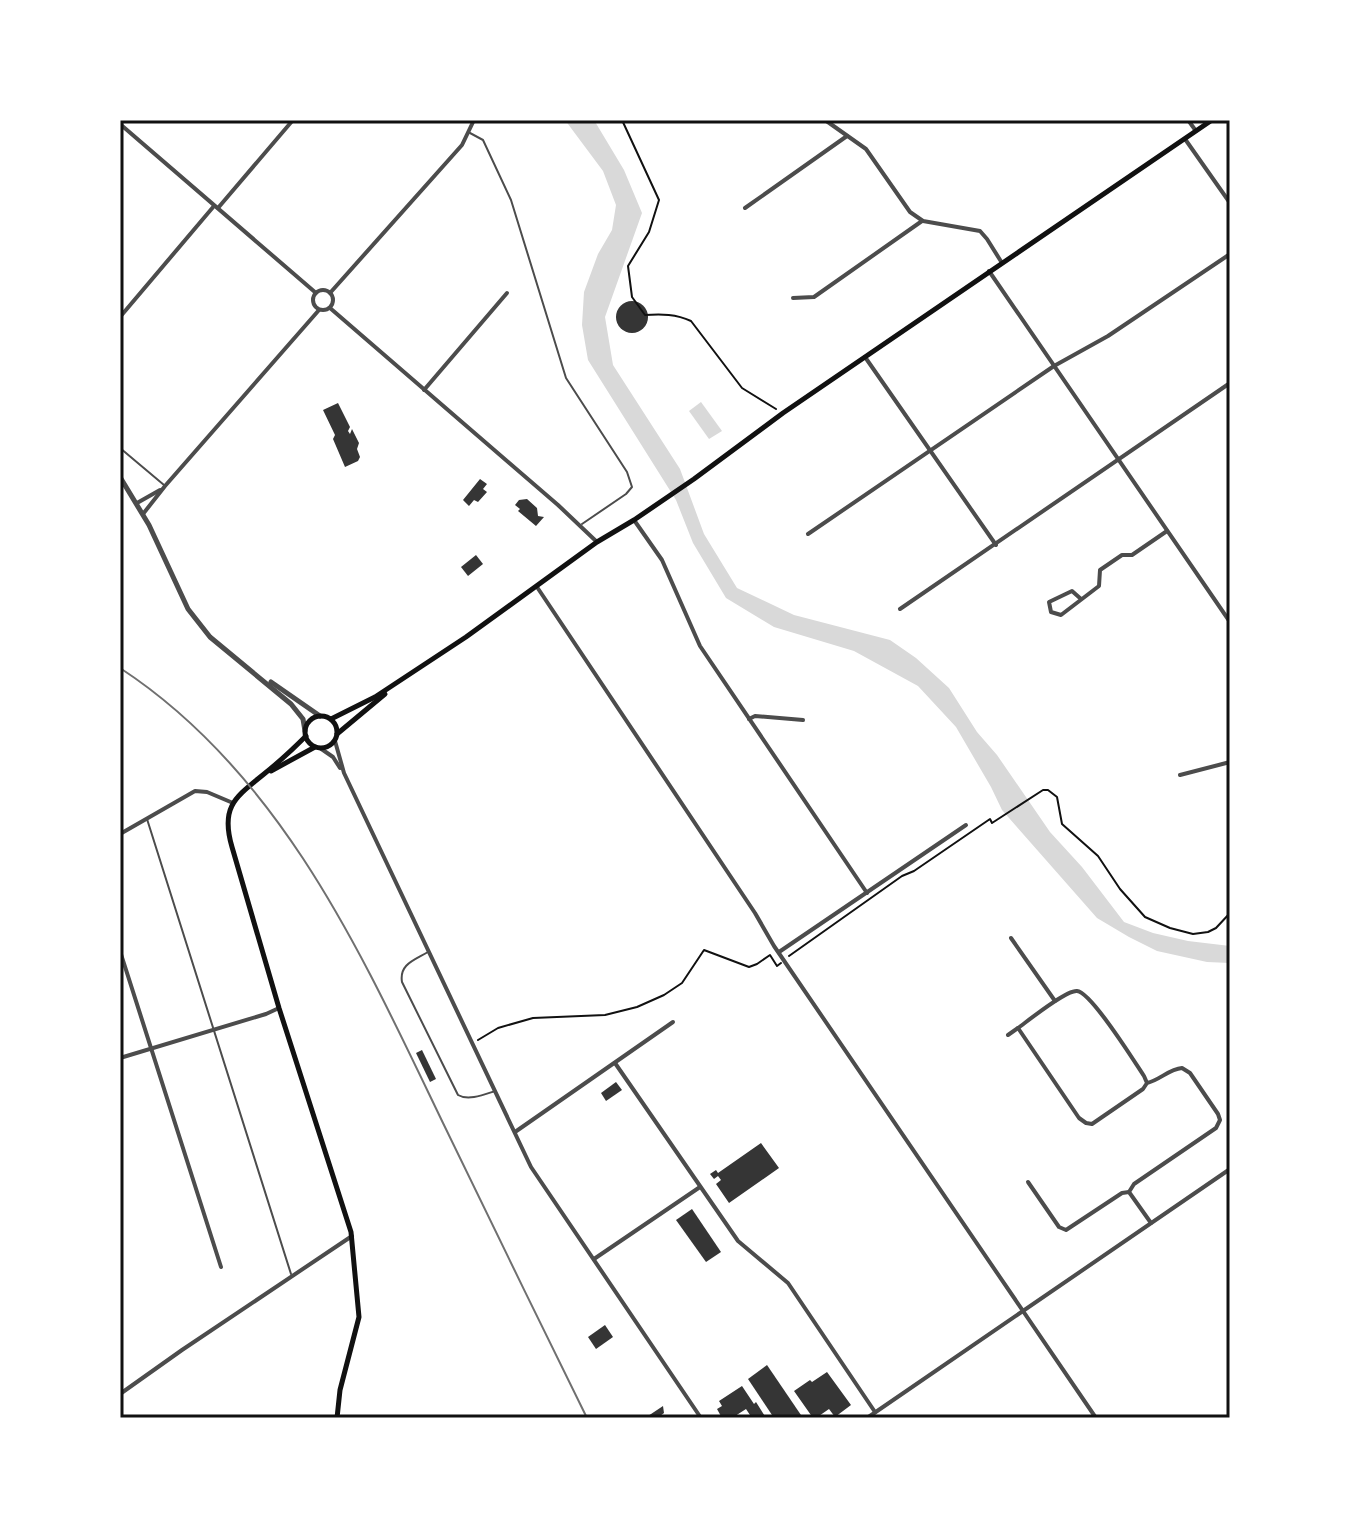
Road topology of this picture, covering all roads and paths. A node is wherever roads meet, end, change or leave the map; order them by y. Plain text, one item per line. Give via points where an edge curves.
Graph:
1 (293, 120) edge
2 (474, 120) edge
3 (622, 120) edge
4 (825, 120) edge
5 (1188, 120) edge
6 (1212, 120) edge
7 (120, 124) edge
8 (1196, 131) junction
9 (469, 132) junction
10 (848, 135) junction
11 (1185, 139) junction
12 (1230, 203) edge
13 (216, 207) junction
14 (745, 208) dead end
15 (923, 221) junction
16 (1230, 254) edge
17 (1002, 263) junction
18 (989, 271) junction
19 (316, 293) junction
20 (330, 293) junction
21 (507, 293) dead end
22 (793, 298) dead end
23 (330, 308) junction
24 (319, 310) junction
25 (120, 317) edge
26 (865, 357) junction
27 (1054, 366) junction
28 (1230, 383) edge
29 (424, 390) junction
30 (783, 413) junction
31 (120, 448) edge
32 (930, 451) junction
33 (1118, 461) junction
34 (120, 477) edge
35 (165, 486) junction
36 (137, 503) junction
37 (143, 514) junction
38 (634, 520) junction
39 (580, 525) junction
40 (1167, 531) junction
41 (808, 534) dead end
42 (597, 542) junction
43 (996, 545) junction
44 (537, 587) junction
45 (1081, 599) junction
46 (900, 609) dead end
47 (1230, 622) edge
48 (222, 647) junction
49 (404, 679) junction
50 (320, 716) junction
51 (331, 719) junction
52 (749, 719) junction
53 (803, 720) dead end
54 (306, 734) junction
55 (336, 738) junction
56 (318, 747) junction
57 (1230, 762) edge
58 (344, 773) junction
59 (1180, 775) dead end
60 (260, 778) junction
61 (233, 803) junction
62 (147, 819) junction
63 (966, 825) dead end
64 (120, 834) edge
65 (867, 893) junction
66 (1230, 913) edge
67 (1011, 938) dead end
68 (120, 951) edge
69 (429, 951) junction
70 (779, 952) junction
71 (785, 960) junction
72 (1055, 1001) junction
73 (279, 1008) junction
74 (673, 1022) dead end
75 (1018, 1028) junction
76 (213, 1030) junction
77 (1008, 1035) dead end
78 (473, 1043) junction
79 (151, 1049) junction
80 (120, 1058) edge
81 (615, 1063) junction
82 (1147, 1083) junction
83 (496, 1091) junction
84 (515, 1132) junction
85 (1230, 1169) edge
86 (1028, 1182) dead end
87 (700, 1187) junction
88 (1129, 1192) junction
89 (1151, 1223) junction
90 (352, 1236) junction
91 (594, 1259) junction
92 (221, 1267) dead end
93 (291, 1276) junction
94 (1023, 1311) junction
95 (120, 1394) edge
96 (875, 1412) junction
97 (337, 1418) edge
98 (701, 1418) edge
99 (867, 1418) edge
100 (1096, 1418) edge

1 - 13 street
2 - 9 street
3 - 30 path via 659,200 649,232 628,266 632,297 645,315 691,321 742,388
4 - 10 street
5 - 8 street
6 - 8 main road
7 - 13 street
8 - 11 main road
9 - 20 street
9 - 39 lane via 483,140 511,200 566,378 632,487
10 - 14 street
10 - 15 street via 866,149 910,212
11 - 12 street
11 - 17 main road
13 - 19 street
13 - 25 street
15 - 17 street via 980,231
15 - 22 street via 814,297
16 - 27 street
17 - 18 main road
18 - 26 main road
18 - 27 street
19 - 20 street
19 - 24 street via 313,304
20 - 23 street
21 - 29 street
23 - 24 street
23 - 29 street
24 - 35 street
26 - 30 main road
26 - 32 street
27 - 32 street
27 - 33 street
28 - 33 street
29 - 39 street
30 - 38 main road
31 - 35 lane
32 - 41 street
32 - 43 street
33 - 40 street
33 - 43 street
34 - 36 street
35 - 36 street
35 - 37 street
36 - 37 street
37 - 48 street via 188,609
38 - 42 main road
38 - 52 street via 662,560 700,646
39 - 42 street
40 - 45 street via 1100,570 1099,586
40 - 47 street
42 - 44 main road
43 - 46 street
44 - 49 main road
44 - 70 street
45 - 45 street via 1061,615 1051,612 1049,602 1072,591
48 - 50 street
48 - 54 street via 291,704 303,719
49 - 51 main road
49 - 55 main road
50 - 51 main road
50 - 54 main road via 310,720
51 - 55 main road
52 - 53 street
52 - 65 street
54 - 56 main road
54 - 60 main road
55 - 56 main road
55 - 58 street
56 - 58 street
56 - 60 main road
57 - 59 street
58 - 69 street
60 - 61 main road
61 - 62 street via 195,791
61 - 73 main road via 230,839
62 - 64 street
62 - 76 lane
63 - 65 street
65 - 70 street
66 - 71 path via 1216,928 1193,934 1145,917 1098,856 1062,824 1057,797 1048,790 992,823 990,819
67 - 72 street
68 - 79 street
69 - 78 street
69 - 83 lane via 402,970 402,982 458,1095 468,1098
70 - 71 street
71 - 78 path via 777,966 770,955 749,967 704,950 682,983 637,1007 605,1015 533,1018 498,1028
71 - 94 street
72 - 75 street
72 - 82 street via 1077,991 1091,999
73 - 76 street
73 - 90 main road
74 - 81 street
75 - 77 street
75 - 82 street via 1086,1123 1095,1123
76 - 79 street
76 - 93 lane
78 - 83 street
79 - 80 street
79 - 92 street
81 - 84 street
81 - 87 street
82 - 88 street via 1182,1068 1220,1120
83 - 84 street
84 - 91 street via 531,1167
85 - 89 street
86 - 88 street via 1066,1230
87 - 91 street
87 - 96 street via 738,1241 788,1283
88 - 89 street
89 - 94 street
90 - 93 street
90 - 97 main road via 359,1317
91 - 98 street
93 - 95 street
94 - 96 street
94 - 100 street
96 - 99 street

